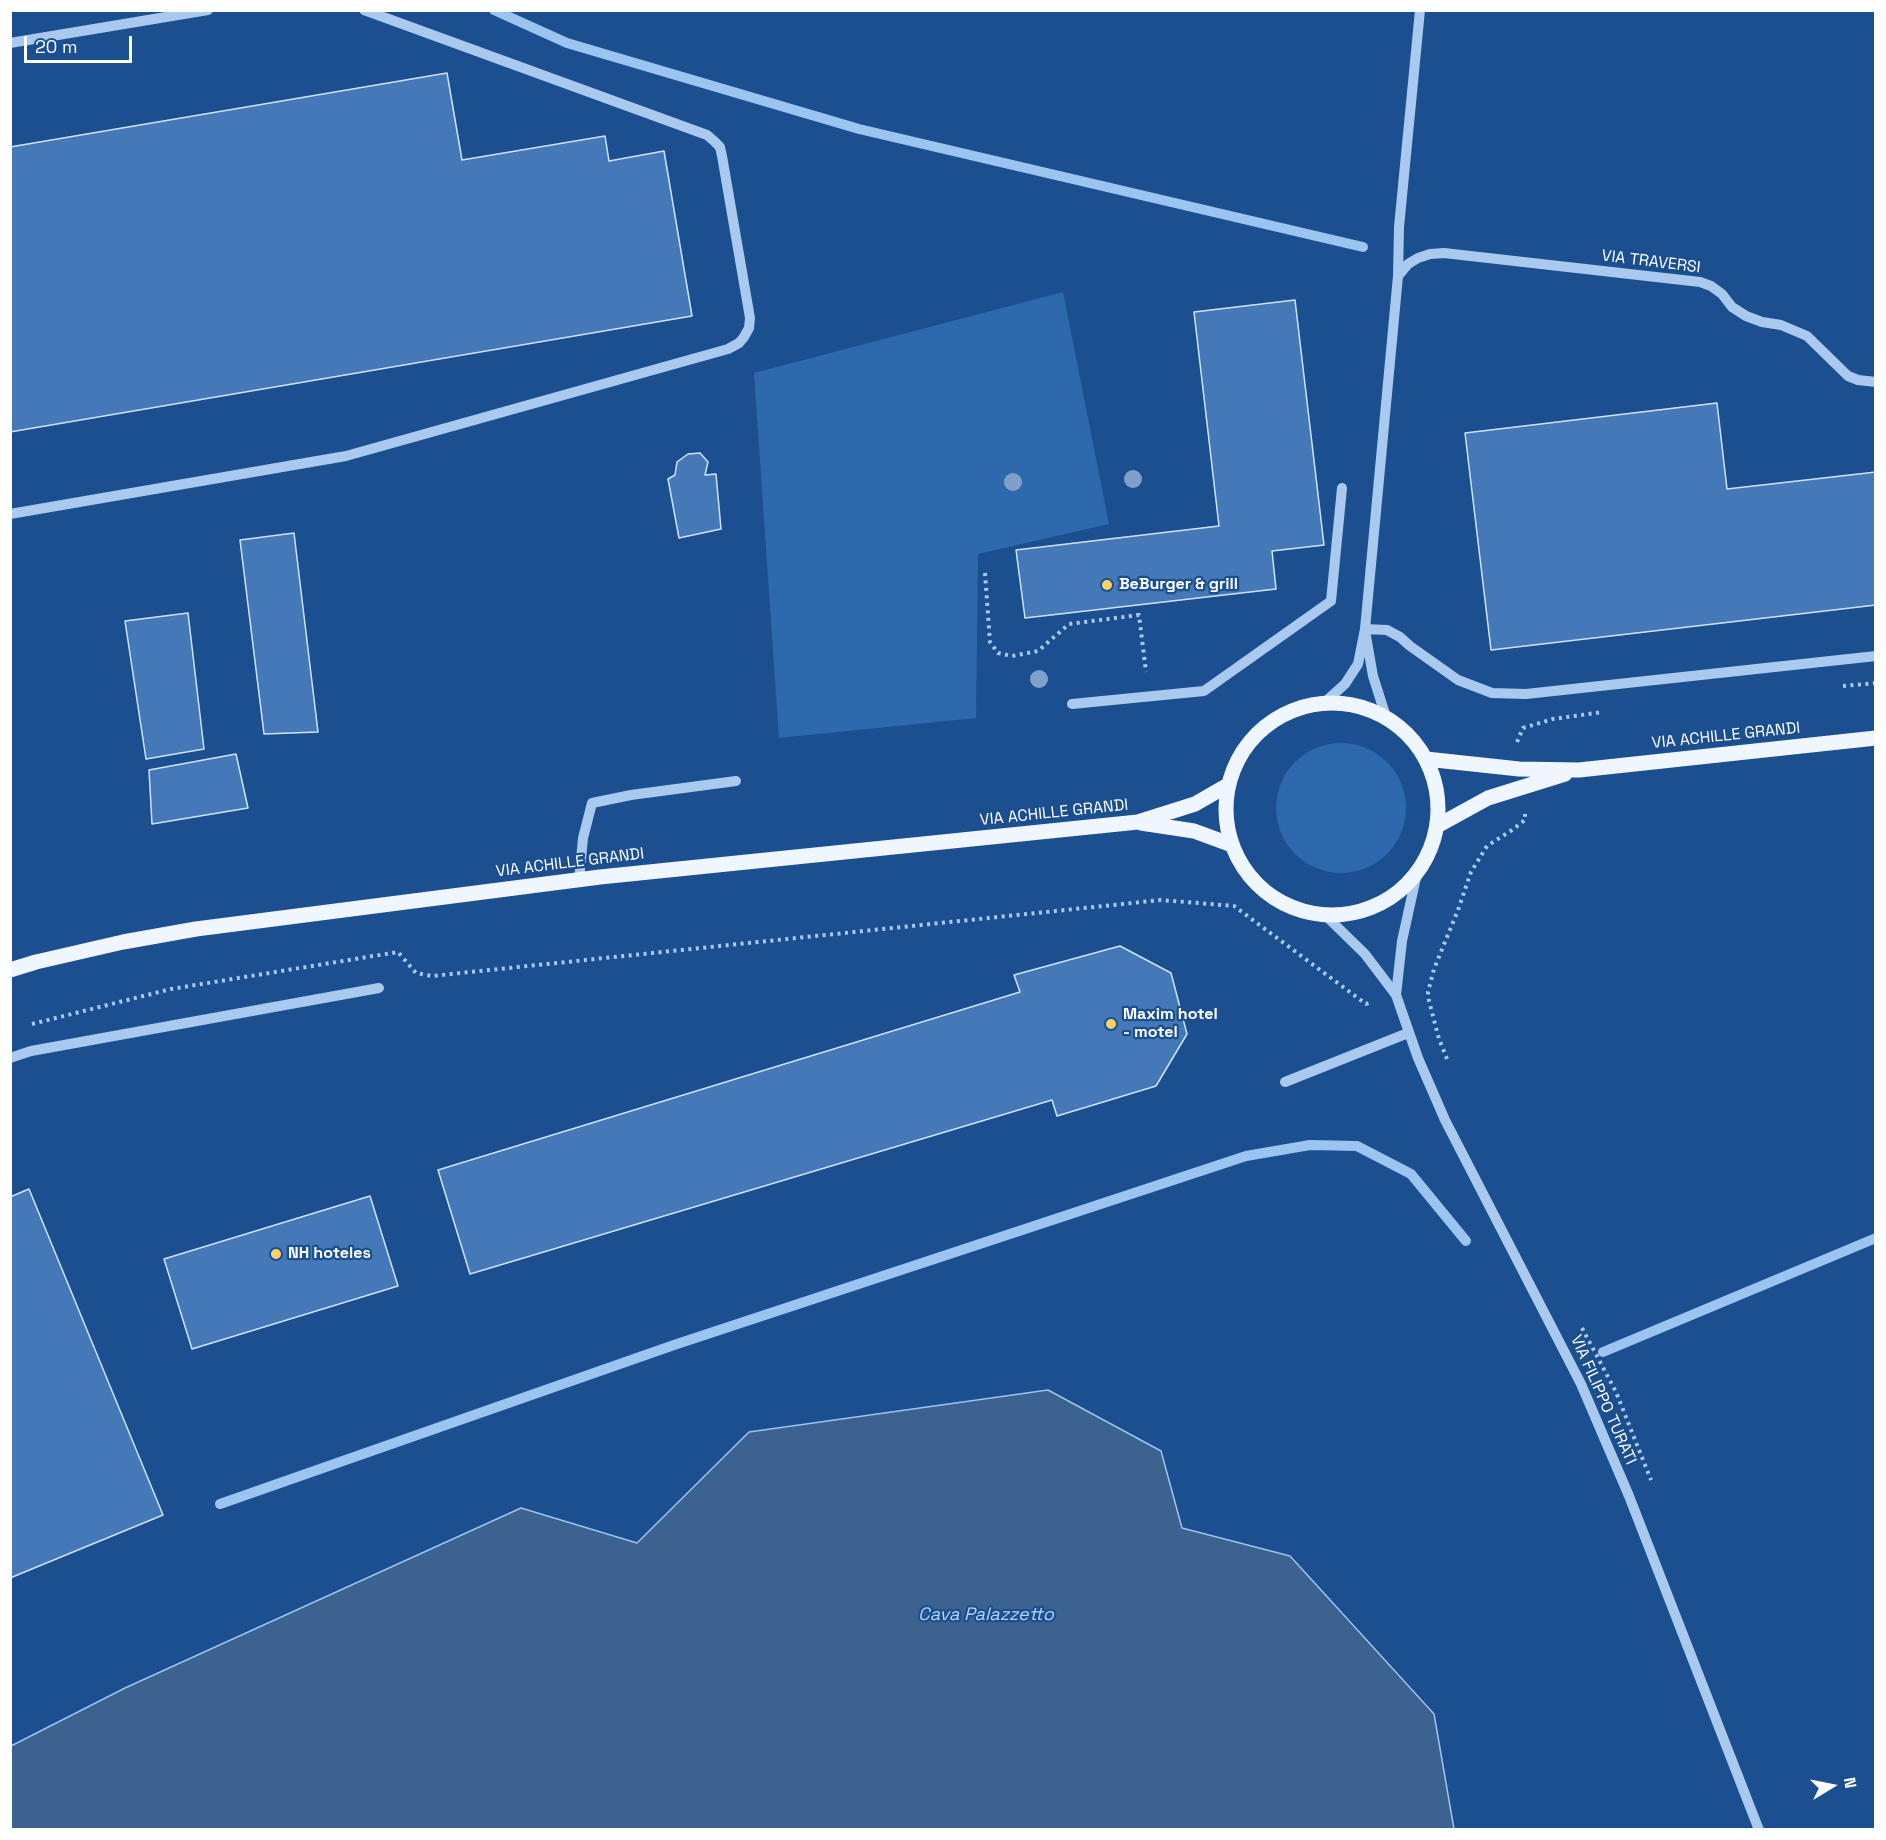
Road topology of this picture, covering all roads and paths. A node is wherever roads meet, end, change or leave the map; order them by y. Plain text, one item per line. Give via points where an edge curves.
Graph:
1 (208, 10) edge
2 (364, 10) edge
3 (1420, 10) edge
4 (10, 43) edge
5 (1398, 276) junction
6 (1875, 382) edge
7 (1342, 488) dead end
8 (10, 514) edge
9 (985, 573) dead end
10 (1365, 629) junction
11 (1875, 656) edge
12 (1149, 697) junction
13 (1325, 702) junction
14 (1071, 704) dead end
15 (1386, 717) junction
16 (1875, 738) edge
17 (1426, 759) junction
18 (1580, 770) junction
19 (736, 781) dead end
20 (1228, 785) junction
21 (1138, 822) junction
22 (1437, 826) junction
23 (1232, 845) junction
24 (1417, 873) junction
25 (579, 880) junction
26 (1325, 915) junction
27 (11, 967) edge
28 (379, 988) dead end
29 (1396, 995) junction
30 (1374, 1001) dead end
31 (22, 1026) dead end
32 (1408, 1033) junction
33 (10, 1059) edge
34 (1285, 1082) dead end
35 (1759, 1830) edge

1 - 4 street
2 - 8 street via 707,135 714,141 722,156 750,318 744,337 728,349 346,456
3 - 5 street via 1399,227
5 - 6 street, VIA TRAVERSI via 1418,258 1437,253 1700,282 1712,286 1746,316 1807,336 1848,376
5 - 10 street
7 - 12 street via 1330,601 1204,691
9 - 12 path via 990,642 998,653 1012,656 1038,651 1069,624 1139,615
10 - 11 street via 1387,630 1458,680 1492,693 1526,694
10 - 13 street via 1358,664 1345,684
10 - 15 street via 1373,676
12 - 14 street
13 - 15 main road via 1360,706
13 - 20 main road via 1290,711 1261,729 1239,757
15 - 17 main road via 1404,730
16 - 18 main road, VIA ACHILLE GRANDI
17 - 18 main road, VIA ACHILLE GRANDI via 1519,769
17 - 22 main road via 1437,791
18 - 22 main road, VIA ACHILLE GRANDI via 1488,798
19 - 25 street via 592,803 583,838
20 - 21 main road, VIA ACHILLE GRANDI via 1195,804
20 - 23 main road via 1226,816
21 - 23 main road, VIA ACHILLE GRANDI via 1194,831
21 - 25 main road, VIA ACHILLE GRANDI
22 - 24 main road
23 - 26 main road via 1247,872 1268,894 1295,909
24 - 26 main road via 1396,896 1374,906
24 - 29 street, VIA FILIPPO TURATI via 1405,924
25 - 27 main road, VIA ACHILLE GRANDI via 196,929
26 - 29 street, VIA FILIPPO TURATI via 1365,954
28 - 33 street via 31,1051
29 - 32 street, VIA FILIPPO TURATI
30 - 31 path via 1366,1004 1234,906 1161,900 432,976 416,973 398,952 171,989
32 - 34 street
32 - 35 street, VIA FILIPPO TURATI via 1445,1120 1567,1354 1604,1434

